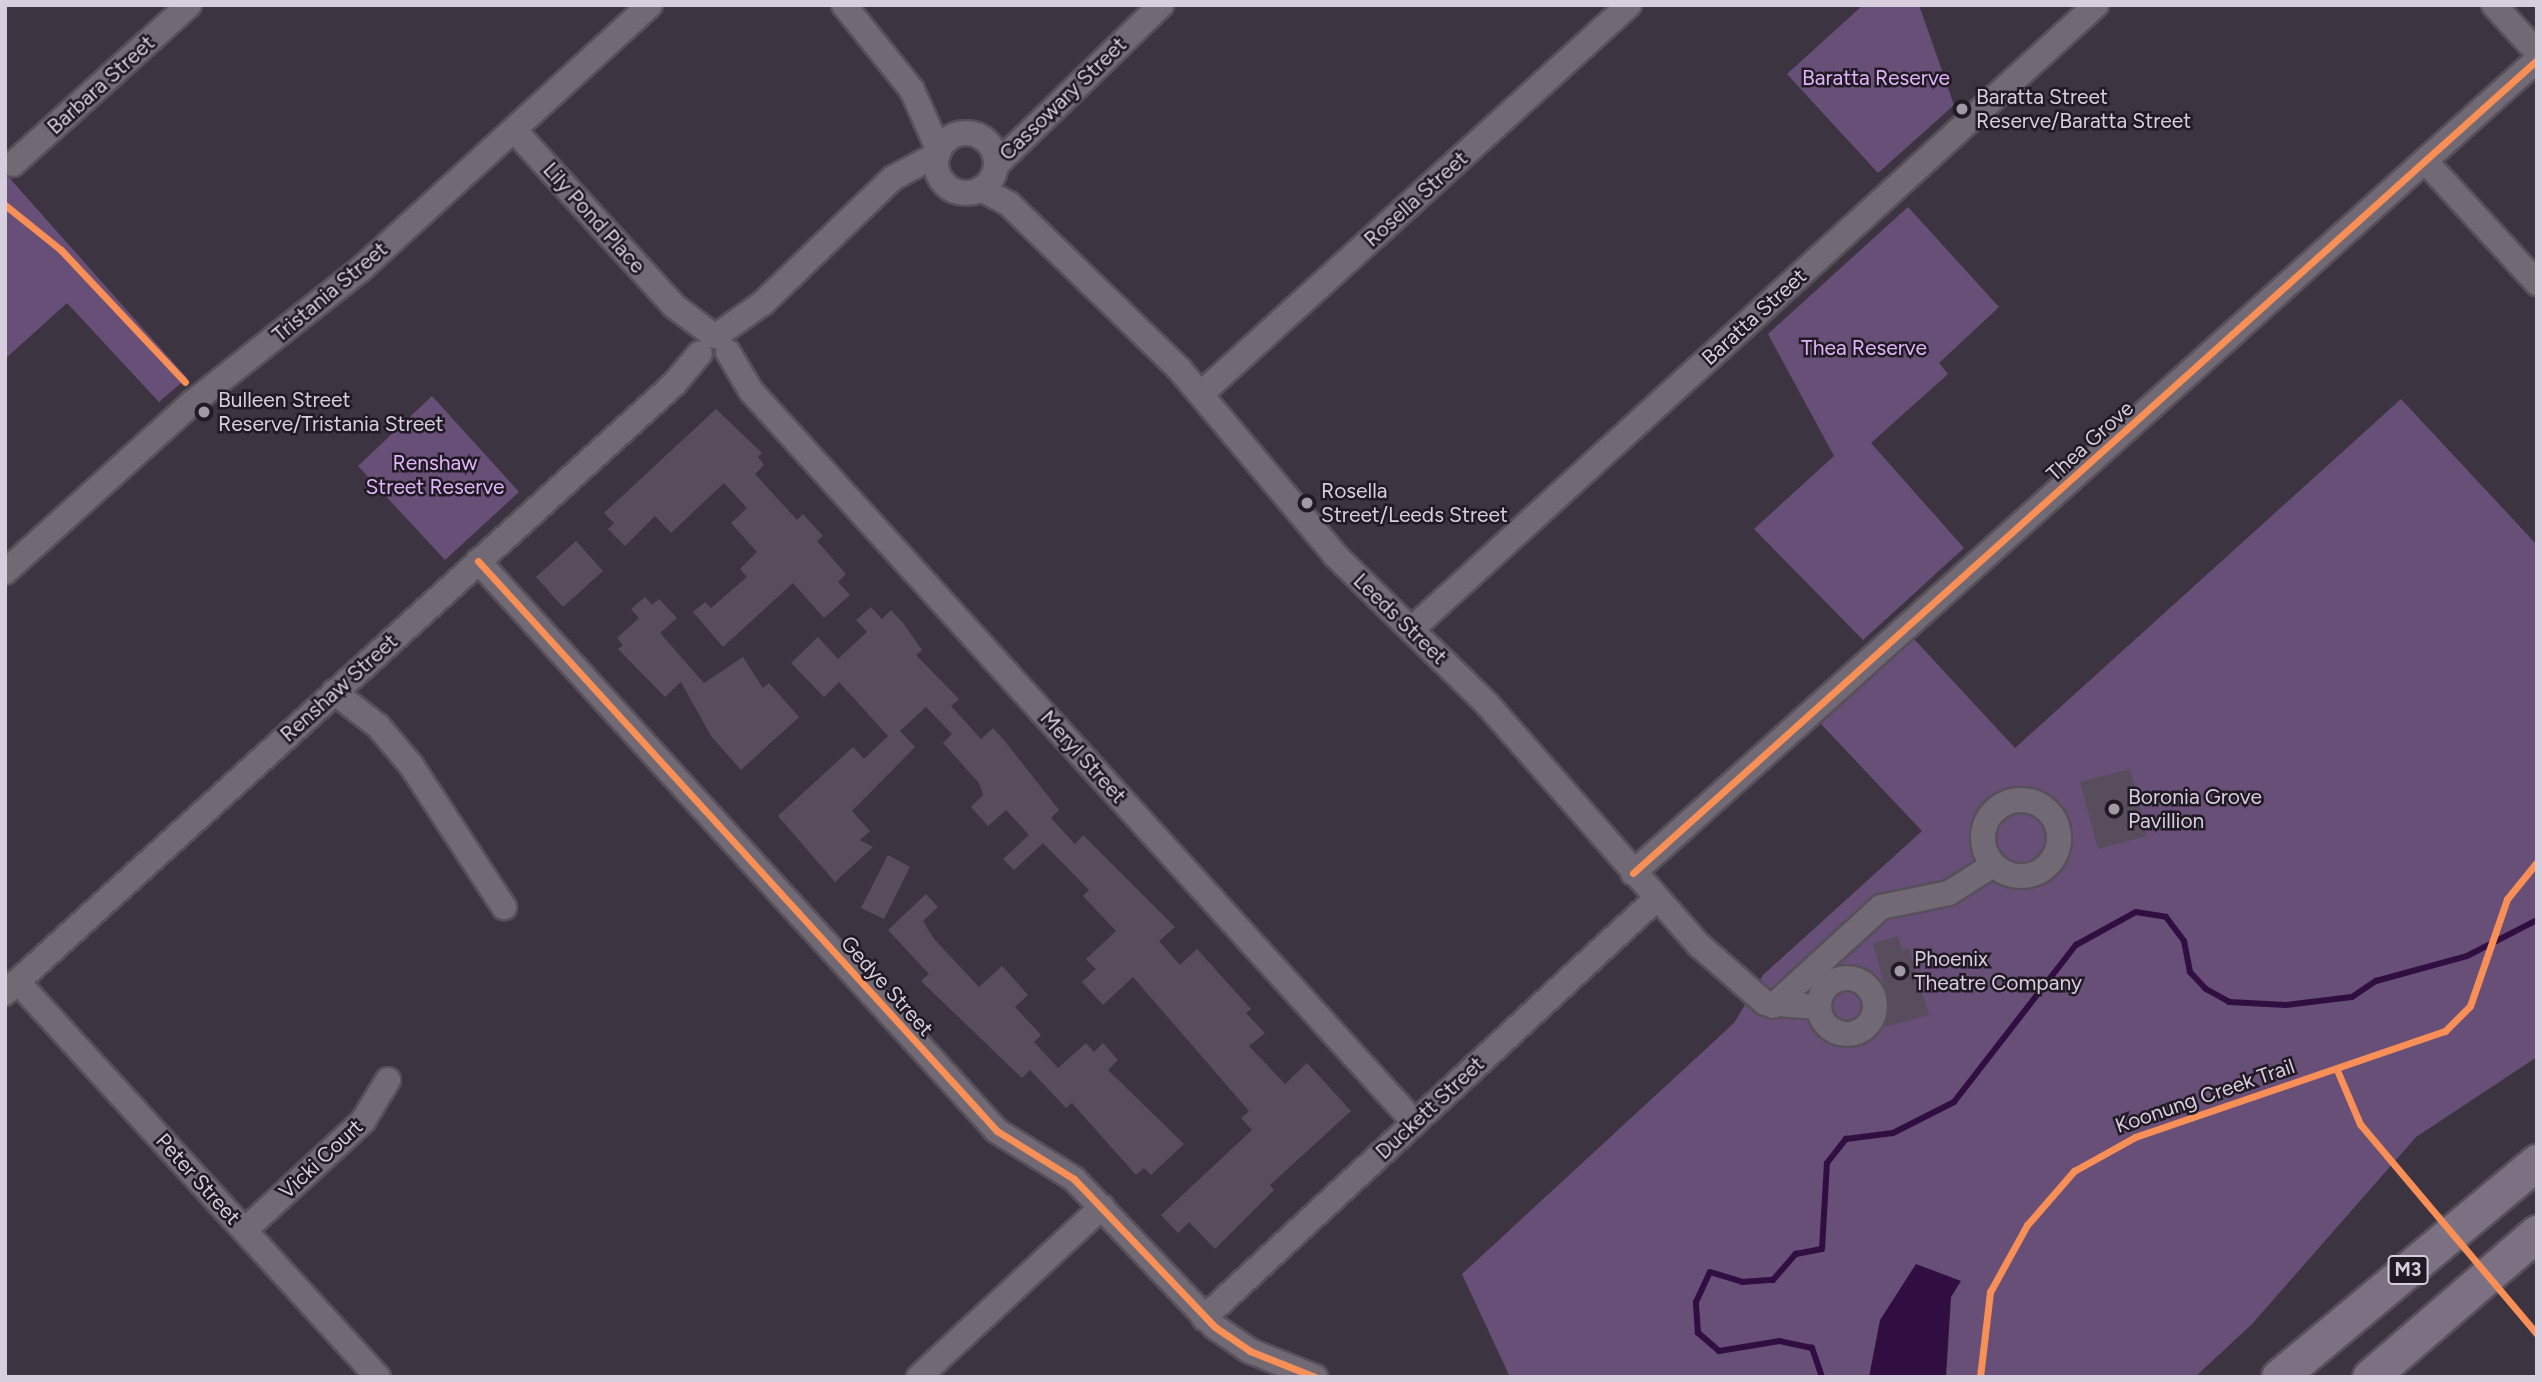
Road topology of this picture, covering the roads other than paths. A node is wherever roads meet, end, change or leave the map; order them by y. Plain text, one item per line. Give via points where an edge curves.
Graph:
1 (650, 5) edge
2 (844, 5) edge
3 (1161, 5) edge
4 (1629, 5) edge
5 (2096, 5) edge
6 (2494, 5) edge
7 (184, 7) edge
8 (2537, 52) edge
9 (2537, 60) edge
10 (912, 90) junction
11 (1051, 106) junction
12 (514, 130) junction
13 (961, 133) junction
14 (986, 140) junction
15 (938, 153) junction
16 (2425, 161) junction
17 (13, 164) dead end
18 (991, 175) junction
19 (941, 180) junction
20 (880, 195) junction
21 (2537, 283) edge
22 (713, 350) junction
23 (1202, 393) junction
24 (478, 561) junction
25 (5, 572) edge
26 (1412, 629) junction
27 (334, 692) junction
28 (1993, 865) dead end
29 (1633, 873) junction
30 (1656, 899) junction
31 (504, 907) dead end
32 (11, 987) edge
33 (1773, 1006) junction
34 (1819, 1007) dead end
35 (388, 1080) dead end
36 (1415, 1123) junction
37 (2537, 1162) edge
38 (1102, 1207) junction
39 (245, 1230) junction
40 (2537, 1233) edge
41 (1204, 1318) junction
42 (378, 1377) edge
43 (919, 1377) edge
44 (1315, 1377) edge
45 (2279, 1377) edge
46 (2370, 1377) edge

1 - 12 street, Tristania Street
2 - 10 street
3 - 11 street, Cassowary Street
4 - 23 street, Rosella Street
5 - 26 street, Baratta Street
6 - 8 street
7 - 17 street, Barbara Street
9 - 16 street, Thea Grove
10 - 13 street
10 - 15 street
11 - 14 street via 1013,132
11 - 18 street, Cassowary Street
12 - 22 street, Lily Pond Place
12 - 25 street, Tristania Street via 327,299 174,419
13 - 14 street
13 - 15 street
14 - 18 street
15 - 19 street
15 - 20 street, Renshaw Street via 893,178
16 - 21 street
16 - 29 street, Thea Grove
18 - 19 street via 964,193
18 - 23 street, Leeds Street via 1032,226
19 - 20 street, Renshaw Street
20 - 22 street, Renshaw Street
22 - 24 street, Renshaw Street
22 - 36 street, Meryl Street
23 - 26 street, Leeds Street via 1335,555
24 - 27 street, Renshaw Street
24 - 38 street, Gedye Street via 986,1121 1065,1170
26 - 29 street, Leeds Street
27 - 31 street via 378,726 411,765
27 - 32 street, Renshaw Street
28 - 33 street via 1949,893 1881,907
29 - 30 street, Leeds Street
30 - 33 street, Leeds Street via 1737,981
30 - 36 street, Duckett Street
32 - 39 street, Peter Street
33 - 34 street
35 - 39 street, Vicki Court via 363,1121
36 - 41 street, Duckett Street
37 - 45 highway, M3
38 - 41 street, Gedye Street
38 - 43 street
39 - 42 street, Peter Street
40 - 46 highway, M3
41 - 44 street, Gedye Street via 1250,1351

